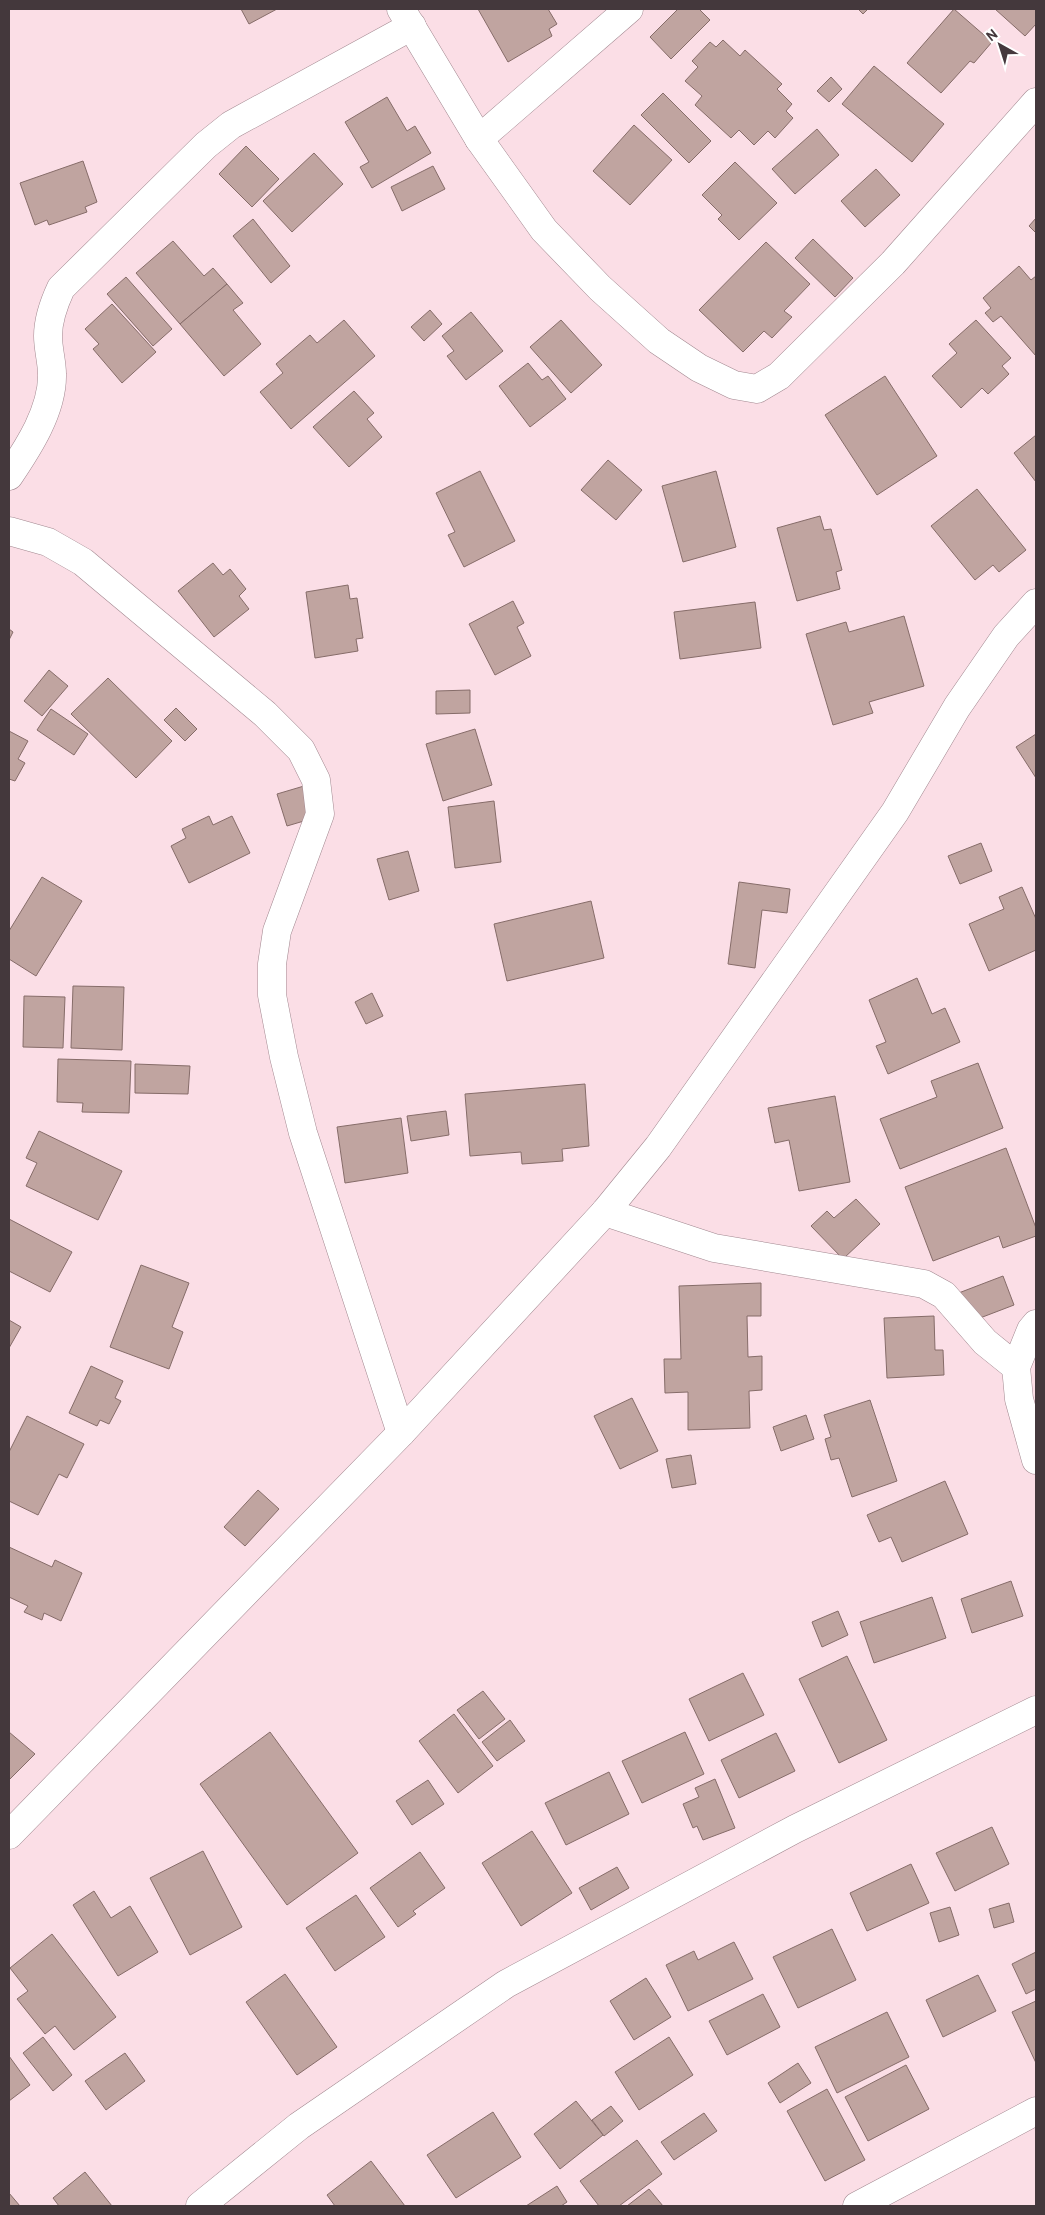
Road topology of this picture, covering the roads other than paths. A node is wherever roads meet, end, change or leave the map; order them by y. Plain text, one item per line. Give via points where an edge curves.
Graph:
1 (629, 9) edge
2 (406, 17) edge
3 (1036, 102) edge
4 (479, 139) junction
5 (9, 476) edge
6 (9, 531) edge
7 (1036, 603) edge
8 (605, 1212) junction
9 (1036, 1324) edge
10 (1016, 1367) junction
11 (401, 1433) junction
12 (1036, 1460) edge
13 (1036, 1710) edge
14 (9, 1835) edge
15 (1036, 2111) edge
16 (200, 2206) edge
17 (857, 2206) edge

1 - 4 street
2 - 4 street
2 - 5 street via 231,125 206,145 61,288 51,310 48,335 52,376 45,412
3 - 4 street via 893,263 779,376 757,389 734,385 699,368 659,341 600,288 544,230
6 - 11 street via 48,542 83,562 265,714 301,750 316,780 320,814 277,931 272,995 303,1133
7 - 8 street via 1006,636 957,707 895,812 658,1147
8 - 10 street via 714,1248 924,1284 944,1295 985,1342
8 - 11 street
9 - 10 street via 1030,1330
10 - 12 street via 1019,1399
11 - 14 street
13 - 16 street via 795,1829 506,1984 299,2126
15 - 17 street

